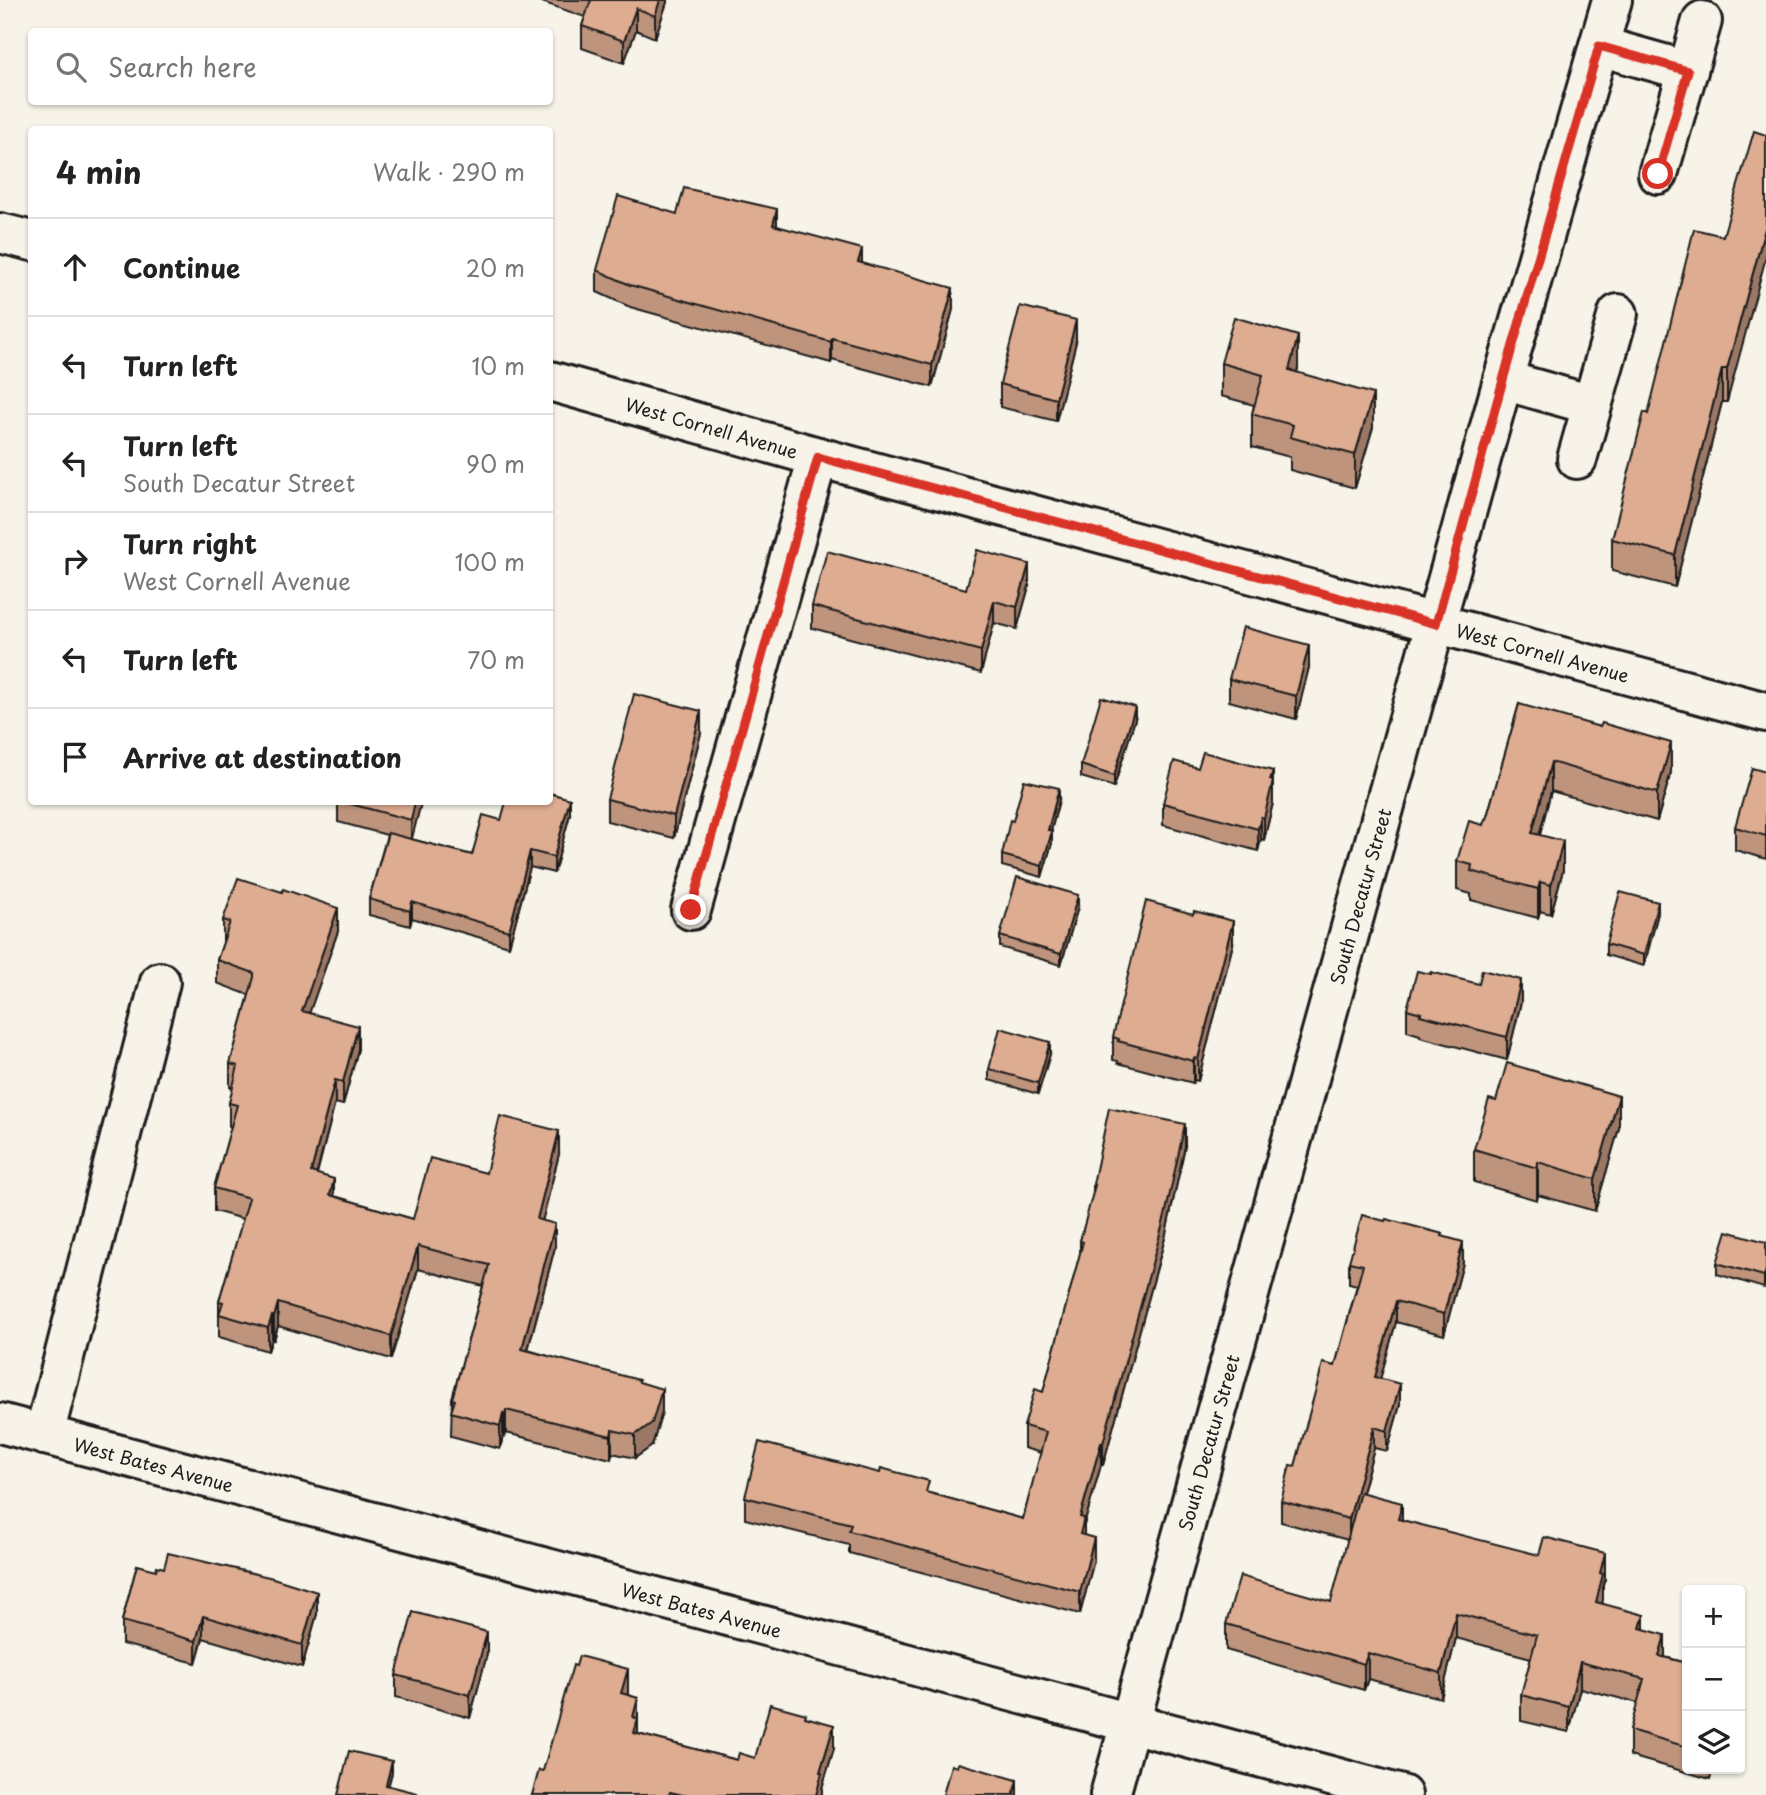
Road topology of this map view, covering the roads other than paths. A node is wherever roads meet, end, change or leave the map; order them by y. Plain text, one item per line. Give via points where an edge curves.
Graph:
1 (1612, 0) edge
2 (1702, 21) dead end
3 (1599, 46) junction
4 (1688, 71) junction
5 (1658, 174) dead end
6 (0, 233) edge
7 (28, 241) edge
8 (1618, 314) dead end
9 (1503, 380) junction
10 (553, 382) edge
11 (1592, 405) junction
12 (818, 457) junction
13 (1577, 459) dead end
14 (1436, 624) junction
15 (1766, 712) edge
16 (691, 910) dead end
17 (160, 982) dead end
18 (0, 1423) edge
19 (44, 1435) junction
20 (1131, 1722) junction
21 (1110, 1795) edge
22 (1402, 1795) edge

1 - 3 street, South Decatur Street
2 - 4 street
3 - 4 street
3 - 9 street, South Decatur Street
4 - 5 street
6 - 7 street
8 - 11 street
9 - 11 street
9 - 14 street, South Decatur Street
10 - 12 street, West Cornell Avenue
11 - 13 street
12 - 14 street, West Cornell Avenue
12 - 16 street
14 - 15 street, West Cornell Avenue
14 - 20 street, South Decatur Street
17 - 19 street
18 - 19 street, West Bates Avenue
19 - 20 street, West Bates Avenue
20 - 21 street, South Decatur Street
20 - 22 street, West Bates Avenue

